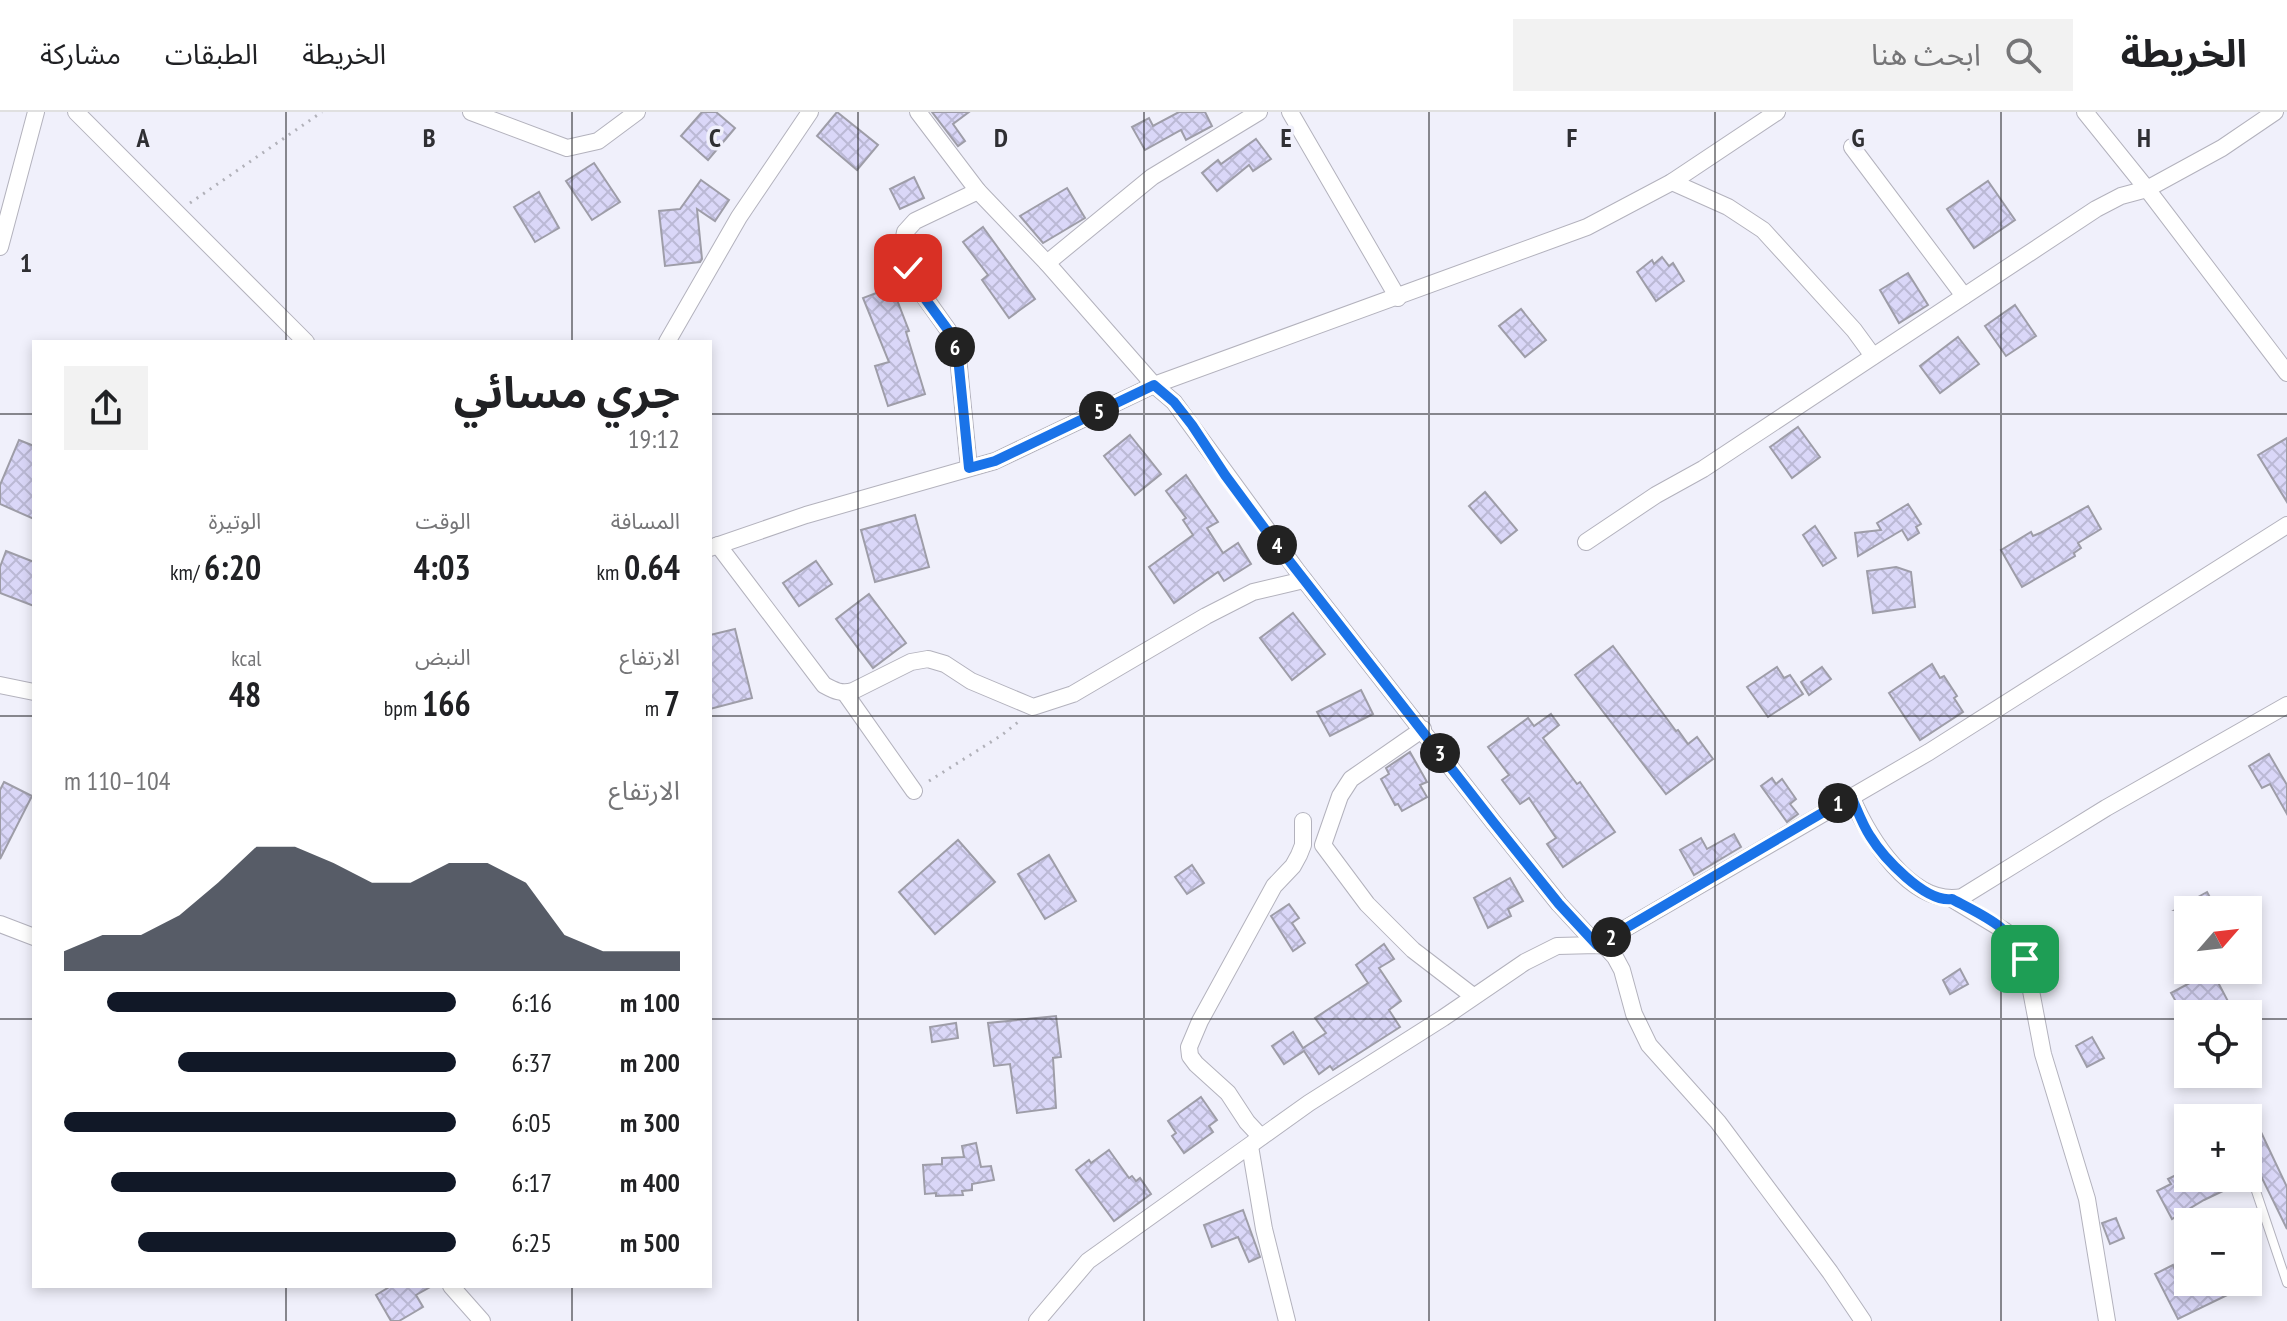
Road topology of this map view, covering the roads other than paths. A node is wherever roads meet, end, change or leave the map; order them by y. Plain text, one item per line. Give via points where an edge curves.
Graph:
1 (36, 112) edge
2 (76, 112) edge
3 (471, 112) edge
4 (637, 112) edge
5 (810, 112) edge
6 (918, 112) edge
7 (1259, 112) edge
8 (1290, 112) edge
9 (1777, 112) edge
10 (2085, 112) edge
11 (2275, 112) edge
12 (1852, 147) dead end
13 (1672, 182) junction
14 (2147, 189) junction
15 (978, 191) junction
16 (0, 247) edge
17 (1047, 263) junction
18 (1964, 296) junction
19 (1398, 298) junction
20 (304, 340) edge
21 (668, 340) edge
22 (1873, 356) junction
23 (2287, 373) edge
24 (1154, 385) junction
25 (969, 468) junction
26 (2287, 525) edge
27 (1586, 542) dead end
28 (714, 546) edge
29 (1304, 580) junction
30 (0, 685) edge
31 (32, 692) edge
32 (845, 693) junction
33 (2287, 705) edge
34 (1423, 729) junction
35 (914, 791) road end
36 (1851, 796) junction
37 (1303, 821) dead end
38 (1952, 899) junction
39 (0, 924) edge
40 (32, 936) edge
41 (1597, 945) junction
42 (1473, 996) junction
43 (1255, 1141) junction
44 (2256, 1192) edge
45 (2287, 1283) edge
46 (453, 1288) edge
47 (482, 1321) edge
48 (1037, 1321) edge
49 (1287, 1321) edge
50 (1863, 1321) edge
51 (2107, 1321) edge

1 - 16 street
2 - 20 street
3 - 4 street via 567,148 598,141
5 - 21 street via 739,217
6 - 15 street
7 - 17 street via 1152,177
8 - 19 street
9 - 13 street
10 - 14 street
11 - 14 street
12 - 18 street
13 - 19 street via 1587,227
13 - 22 street via 1728,207 1763,230
14 - 18 street via 2096,209
14 - 23 street
15 - 17 street
15 - 25 street via 915,221 904,237 911,278 948,330 958,357
17 - 24 street
18 - 22 street
19 - 24 street
22 - 27 street
24 - 25 street via 995,461
24 - 29 street via 1192,425
25 - 28 street
26 - 36 street
28 - 32 street via 824,685
29 - 32 street via 1253,592 1073,694 1033,707 928,659
29 - 34 street
30 - 31 street
32 - 35 street
33 - 38 street
34 - 41 street
34 - 42 street via 1351,779 1323,845 1367,904 1413,950
36 - 38 street via 1870,837 1901,872 1920,889
36 - 41 street
37 - 43 street via 1299,855 1274,886 1189,1047 1196,1064 1228,1093
38 - 51 street via 2005,931 2025,959 2043,1054 2087,1199
39 - 40 street
41 - 42 street via 1557,946
41 - 50 street via 1605,946 1622,970 1649,1045 1718,1122
42 - 43 street
43 - 48 street via 1088,1261
43 - 49 street via 1264,1229
44 - 45 lane
46 - 47 street

